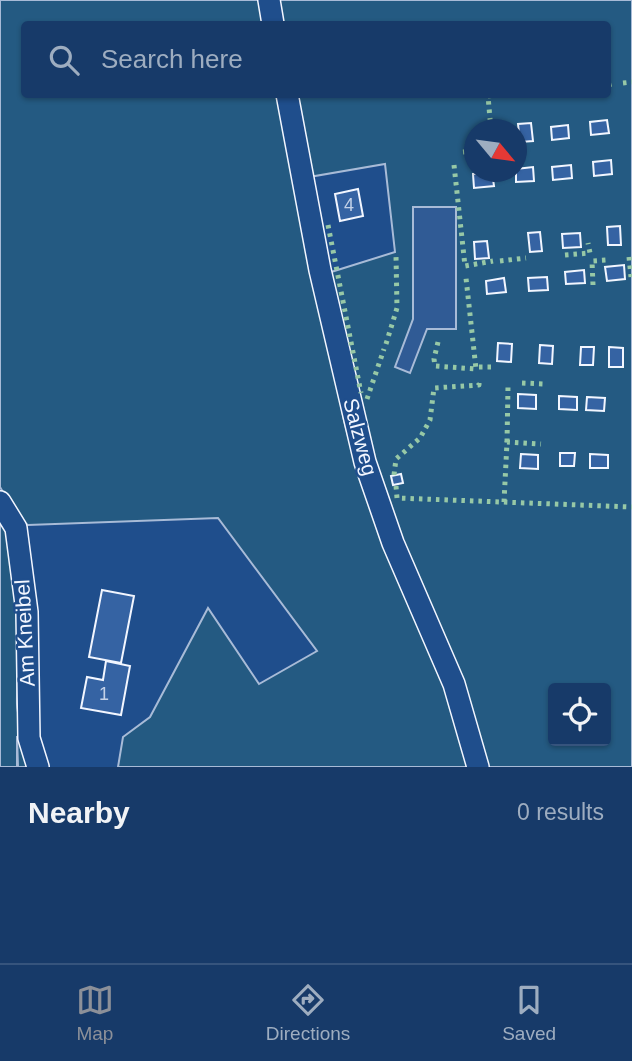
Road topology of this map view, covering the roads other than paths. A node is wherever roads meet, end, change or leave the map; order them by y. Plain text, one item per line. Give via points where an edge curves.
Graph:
1 (269, 0) edge
2 (272, 21) edge
3 (288, 98) edge
4 (0, 502) edge
5 (38, 767) edge
6 (478, 767) edge

1 - 2 street
3 - 6 street, Salzweg via 320,271 365,462 393,543 454,684
4 - 5 street, Am Kneibel via 16,528 27,612 29,738

